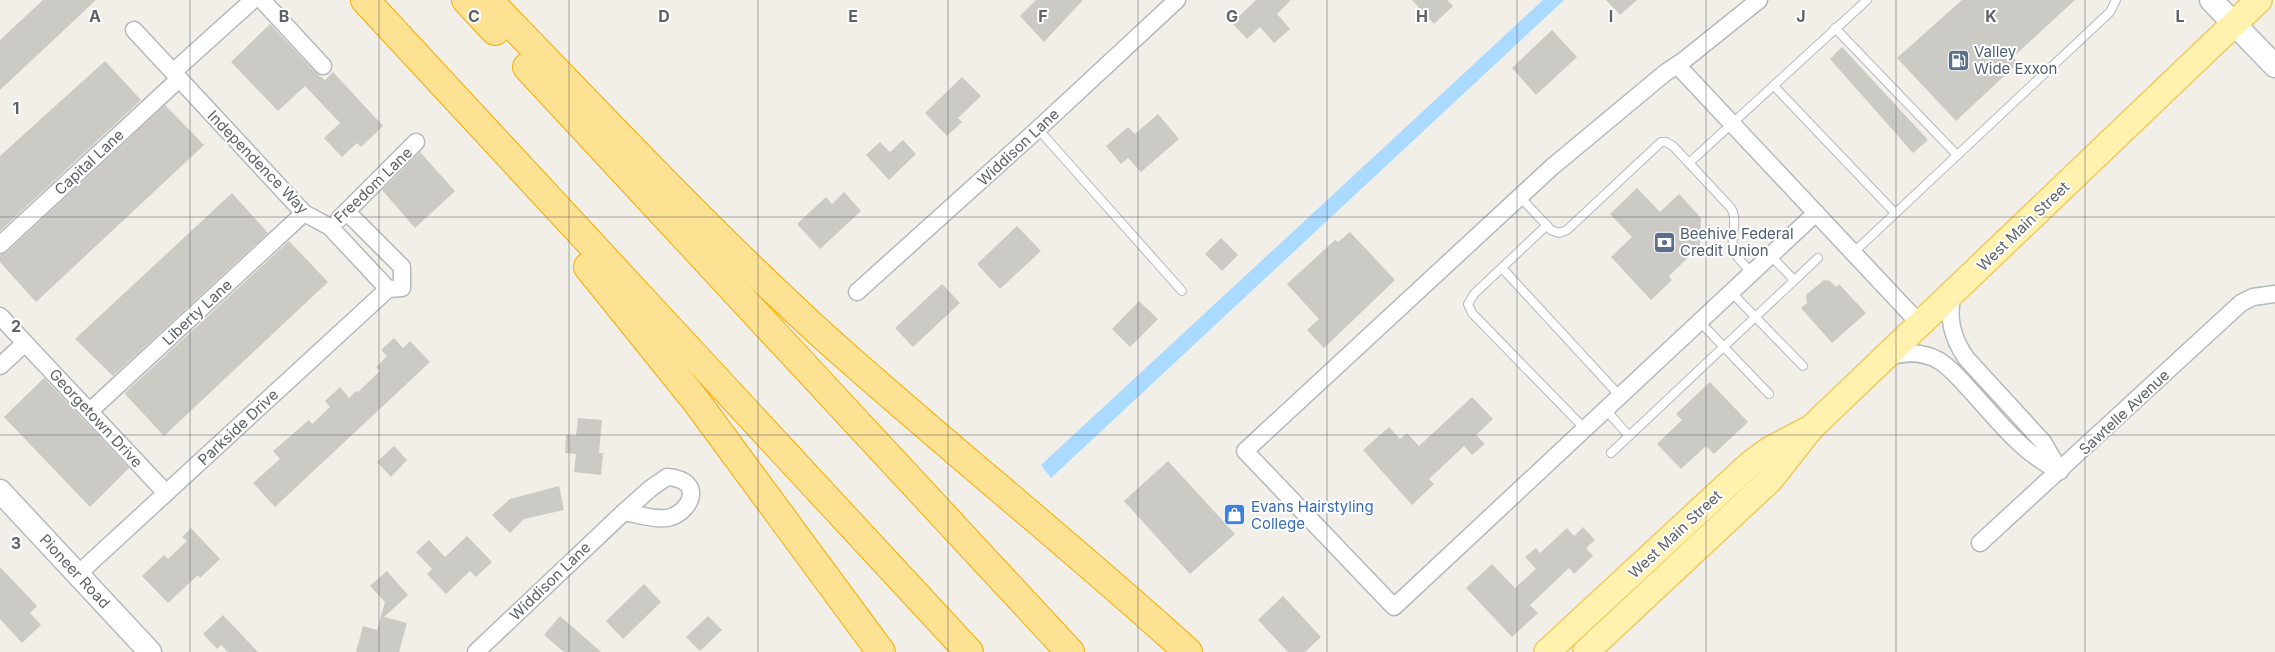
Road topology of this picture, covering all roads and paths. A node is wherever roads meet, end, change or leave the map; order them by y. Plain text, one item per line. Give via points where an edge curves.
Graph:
1 (253, 0) edge
2 (262, 0) edge
3 (365, 0) edge
4 (466, 0) edge
5 (488, 0) edge
6 (1177, 0) edge
7 (1759, 0) edge
8 (1867, 0) edge
9 (2116, 0) edge
10 (2211, 0) edge
11 (2259, 0) edge
12 (2234, 24) junction
13 (1835, 28) junction
14 (134, 30) dead end
15 (1677, 65) junction
16 (324, 66) dead end
17 (2275, 66) edge
18 (428, 70) junction
19 (176, 75) junction
20 (1774, 86) junction
21 (1732, 123) junction
22 (1038, 129) junction
23 (416, 142) dead end
24 (1957, 155) junction
25 (1689, 163) junction
26 (1520, 197) junction
27 (347, 212) junction
28 (304, 213) junction
29 (1816, 213) junction
30 (1895, 213) junction
31 (1547, 225) junction
32 (330, 227) junction
33 (0, 245) edge
34 (1853, 252) junction
35 (1771, 256) junction
36 (1818, 258) dead end
37 (1502, 268) junction
38 (1752, 273) junction
39 (1794, 280) junction
40 (395, 289) junction
41 (1182, 291) dead end
42 (857, 292) dead end
43 (1732, 292) junction
44 (1953, 293) junction
45 (2275, 294) edge
46 (0, 316) edge
47 (1755, 317) junction
48 (1700, 322) junction
49 (1920, 324) junction
50 (25, 343) junction
51 (1723, 347) junction
52 (1884, 359) junction
53 (0, 366) edge
54 (1803, 366) dead end
55 (1769, 394) dead end
56 (1620, 396) junction
57 (1606, 410) junction
58 (90, 411) junction
59 (1811, 428) junction
60 (1585, 429) junction
61 (1629, 436) junction
62 (1611, 453) dead end
63 (2060, 471) junction
64 (0, 491) edge
65 (166, 493) junction
66 (624, 512) dead end
67 (1980, 543) dead end
68 (78, 574) junction
69 (150, 652) edge
70 (476, 652) edge
71 (882, 652) edge
72 (969, 652) edge
73 (1070, 652) edge
74 (1188, 652) edge
75 (1547, 652) edge
76 (1586, 652) edge

1 - 19 street, Capital Lane
2 - 16 street
3 - 18 highway
4 - 73 highway
5 - 74 highway via 792,307
6 - 22 street, Widdison Lane
7 - 15 street
8 - 13 lane
9 - 24 lane via 2110,12
10 - 12 street
11 - 12 main road, West Main Street
12 - 17 street
12 - 44 main road, West Main Street
13 - 20 lane
13 - 24 lane
14 - 19 street, Independence Way
15 - 21 street
15 - 26 street
18 - 71 highway via 679,380
18 - 72 highway
19 - 28 street, Independence Way
19 - 33 street, Capital Lane
20 - 21 lane
20 - 30 lane
21 - 25 lane
21 - 29 street
22 - 41 lane
22 - 42 street, Widdison Lane
23 - 27 street, Freedom Lane
24 - 30 lane
25 - 31 lane via 1673,146 1661,142 1567,230 1559,233
25 - 38 lane via 1734,213 1733,248
26 - 31 lane
26 - 60 street via 1245,451 1394,607
27 - 32 street, Freedom Lane
27 - 40 street via 402,267
28 - 32 street, Independence Way
28 - 58 street, Liberty Lane
29 - 34 street
29 - 35 street
30 - 34 lane
31 - 37 lane
32 - 40 street, Independence Way
34 - 49 street
35 - 38 street
35 - 39 lane
36 - 39 lane
37 - 56 lane
37 - 60 lane via 1474,294 1468,304 1472,313
38 - 43 street
39 - 47 lane
40 - 65 street, Parkside Drive
43 - 47 lane
43 - 48 street
44 - 49 main road, West Main Street
44 - 63 street via 1951,326 1958,346 2042,442
45 - 63 street, Sawtelle Avenue via 2253,297 2240,304
46 - 50 street, Georgetown Drive
47 - 51 lane
47 - 54 lane
48 - 51 lane
48 - 56 street
49 - 52 main road, West Main Street
50 - 53 street
50 - 58 street, Georgetown Drive
51 - 55 lane
51 - 61 lane
52 - 59 main road, West Main Street
52 - 63 street via 1907,353 1939,360 2026,450
56 - 57 street
57 - 60 street
57 - 61 lane
58 - 65 street, Georgetown Drive
59 - 75 main road, West Main Street via 1750,464
59 - 76 main road, West Main Street via 1770,480
61 - 62 lane
63 - 67 street, Sawtelle Avenue
64 - 68 street, Pioneer Road
65 - 68 street, Parkside Drive
66 - 70 street, Widdison Lane
68 - 69 street, Pioneer Road

